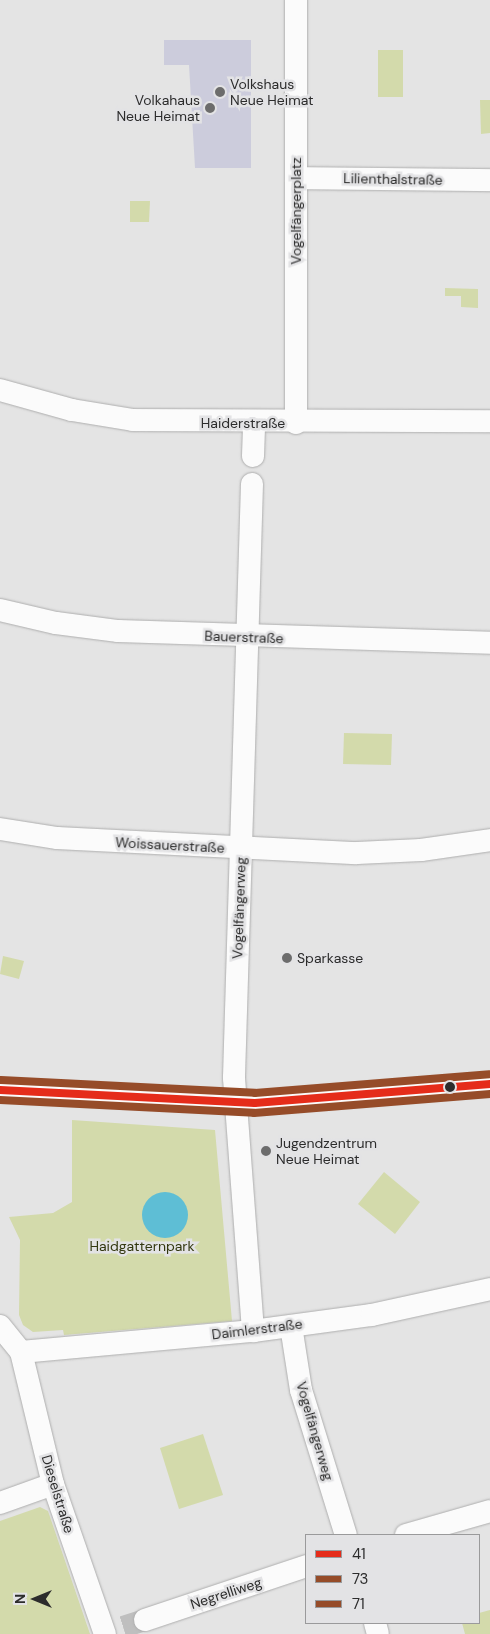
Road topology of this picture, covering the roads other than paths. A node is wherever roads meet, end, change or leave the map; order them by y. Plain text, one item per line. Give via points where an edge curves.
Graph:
1 (296, 0) edge
2 (296, 178) junction
3 (490, 180) edge
4 (0, 390) edge
5 (490, 421) edge
6 (254, 423) junction
7 (296, 423) junction
8 (253, 456) dead end
9 (252, 484) dead end
10 (0, 610) edge
11 (248, 638) junction
12 (490, 643) edge
13 (0, 829) edge
14 (490, 840) edge
15 (241, 850) junction
16 (490, 1084) edge
17 (0, 1090) edge
18 (236, 1102) junction
19 (490, 1289) edge
20 (0, 1326) edge
21 (291, 1326) junction
22 (253, 1331) junction
23 (22, 1352) junction
24 (53, 1484) junction
25 (0, 1503) edge
26 (490, 1511) edge
27 (346, 1534) edge
28 (410, 1534) edge
29 (305, 1566) edge
30 (146, 1620) tunnel mouth
31 (111, 1631) edge

1 - 2 street, Vogelfängerplatz
2 - 3 street, Lilienthalstraße
2 - 7 street, Vogelfängerplatz
4 - 6 street, Haiderstraße via 72,410 133,420
5 - 7 street, Haiderstraße
6 - 7 street, Haiderstraße
6 - 8 street
9 - 11 street, Vogelfängerweg
10 - 11 street, Bauerstraße via 79,627
11 - 12 street, Bauerstraße
11 - 15 street, Vogelfängerweg
13 - 15 street, Woissauerstraße via 57,838
14 - 15 street, Woissauerstraße via 380,852
15 - 18 street, Vogelfängerweg
16 - 18 street
17 - 18 street
18 - 22 street, Vogelfängerweg
19 - 21 street, Daimlerstraße via 372,1315
20 - 23 street
21 - 22 street, Daimlerstraße
21 - 27 street, Vogelfängerweg via 301,1390
22 - 23 street, Daimlerstraße
23 - 24 street, Dieselstraße
24 - 25 street
24 - 31 street, Dieselstraße
26 - 28 street
29 - 30 street, Negrelliweg

